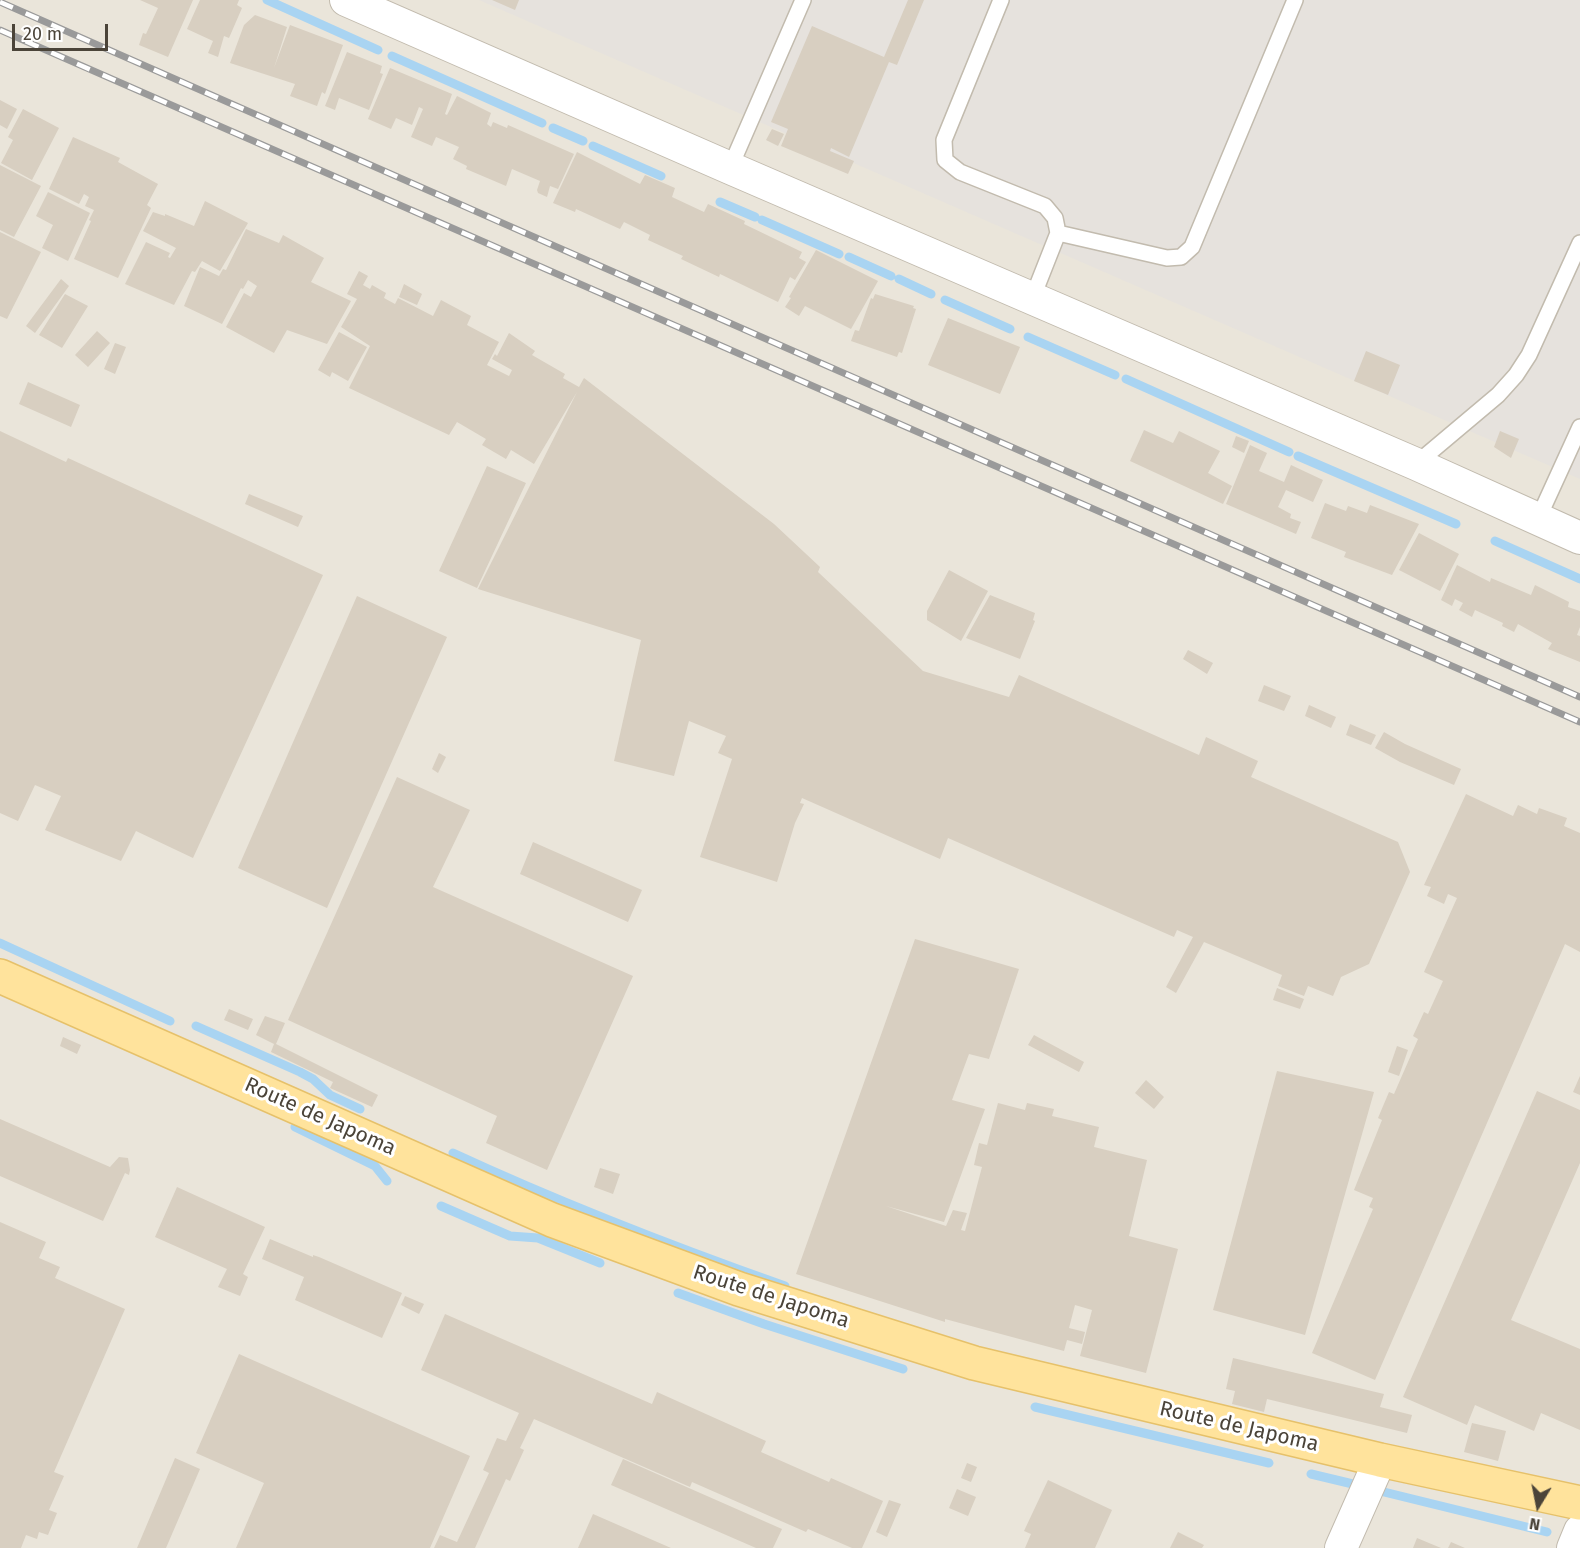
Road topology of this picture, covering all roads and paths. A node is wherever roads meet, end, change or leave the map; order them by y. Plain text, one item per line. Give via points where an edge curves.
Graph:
1 (346, 0) edge
2 (803, 0) edge
3 (1001, 0) edge
4 (1294, 0) edge
5 (730, 168) junction
6 (1058, 233) junction
7 (1580, 243) edge
8 (1032, 299) junction
9 (1580, 427) edge
10 (1416, 464) junction
11 (1538, 519) junction
12 (1580, 538) edge
13 (0, 976) edge
14 (1380, 1460) junction
15 (1580, 1503) edge
16 (1580, 1531) edge
17 (1341, 1548) edge
18 (1572, 1548) edge

1 - 5 street
2 - 5 lane
3 - 6 lane via 944,140 945,160 960,172 1045,206 1055,218
4 - 6 lane via 1192,247 1181,257 1167,258
5 - 8 street
6 - 8 lane
7 - 10 lane via 1516,375
8 - 10 street
9 - 11 lane
10 - 11 street
11 - 12 street
13 - 14 main road, Route de Japoma via 552,1220 739,1289 974,1363
14 - 15 main road, Route de Japoma
14 - 17 street
16 - 18 street

